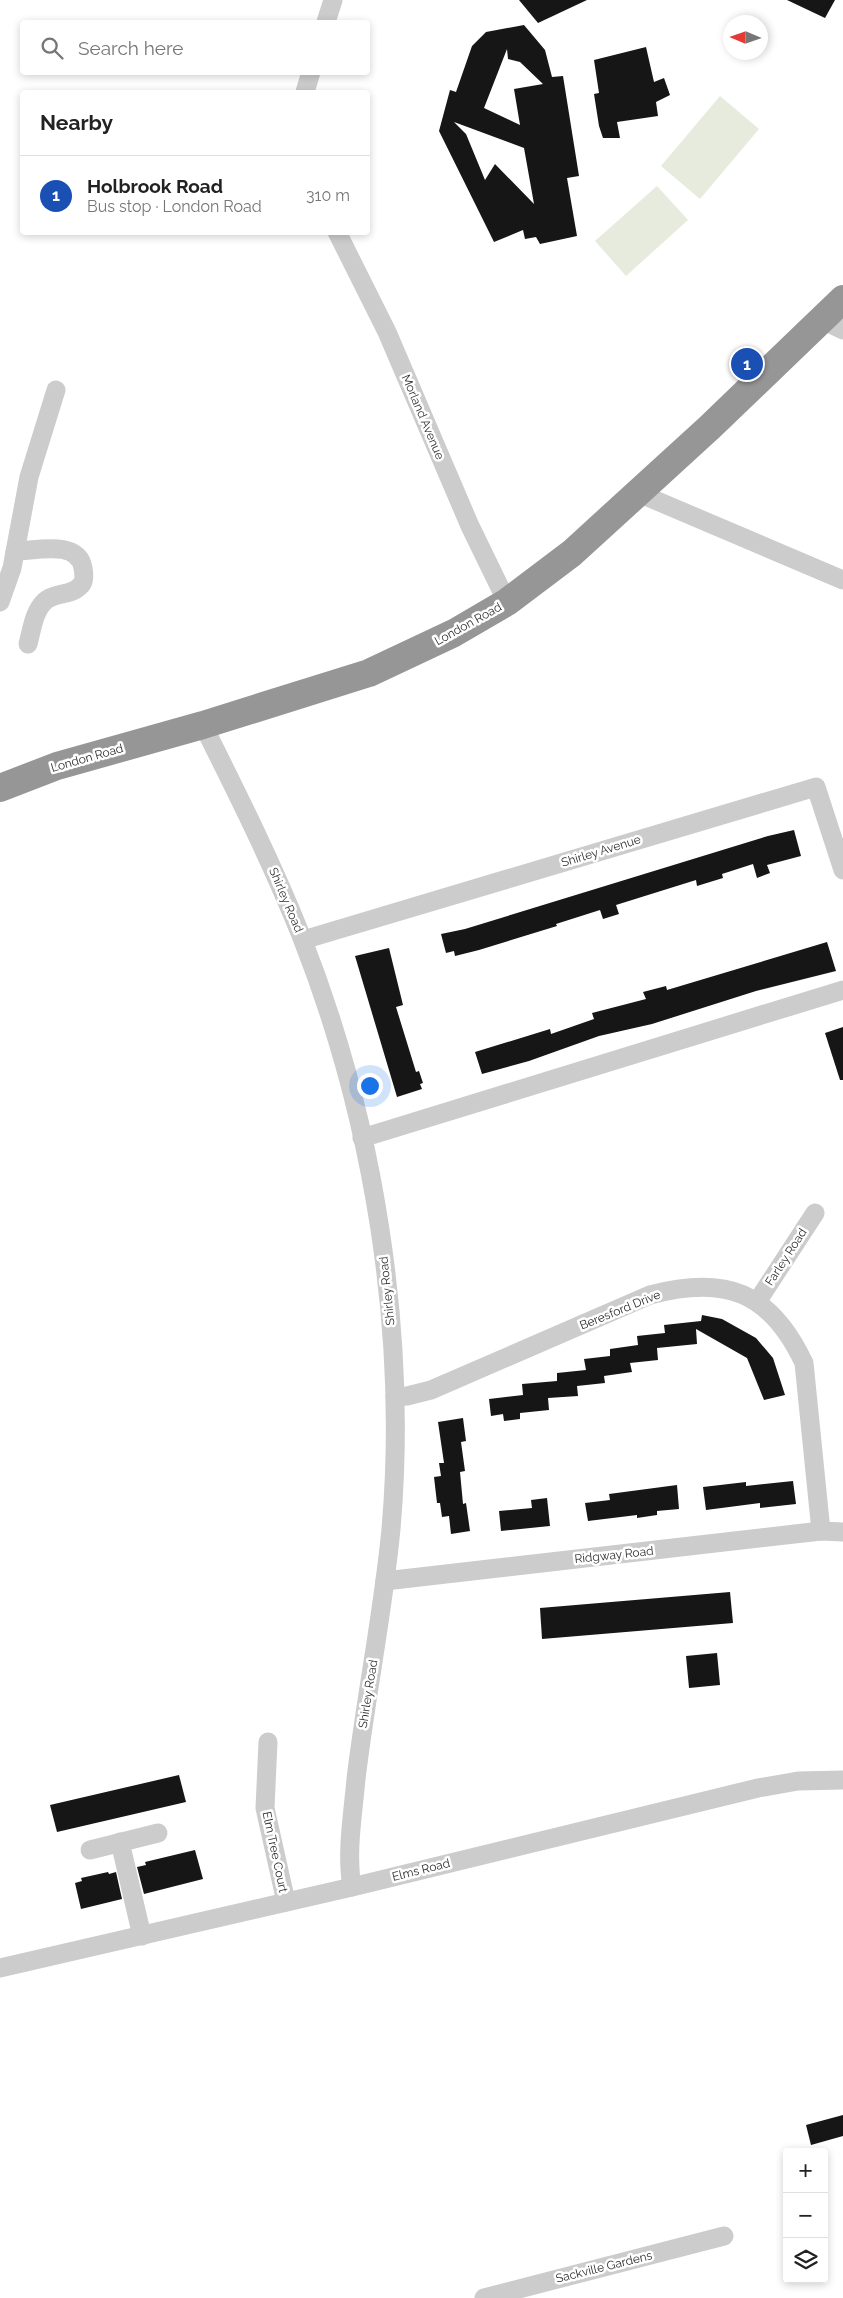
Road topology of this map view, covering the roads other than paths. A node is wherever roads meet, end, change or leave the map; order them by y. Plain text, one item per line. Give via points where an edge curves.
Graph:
1 (333, 0) edge
2 (327, 20) edge
3 (310, 75) edge
4 (306, 90) edge
5 (338, 235) edge
6 (843, 299) edge
7 (833, 325) edge
8 (56, 390) dead end
9 (636, 492) junction
10 (15, 551) junction
11 (843, 580) edge
12 (0, 602) edge
13 (507, 602) junction
14 (28, 644) dead end
15 (203, 725) junction
16 (0, 788) edge
17 (843, 870) edge
18 (303, 940) junction
19 (843, 990) edge
20 (362, 1138) junction
21 (815, 1213) dead end
22 (757, 1302) junction
23 (395, 1397) junction
24 (821, 1531) junction
25 (843, 1532) edge
26 (385, 1581) junction
27 (268, 1742) dead end
28 (843, 1780) edge
29 (158, 1833) dead end
30 (120, 1842) junction
31 (90, 1850) dead end
32 (352, 1887) junction
33 (286, 1902) junction
34 (142, 1936) junction
35 (0, 1968) edge
36 (724, 2236) dead end
37 (484, 2298) edge

1 - 2 street
3 - 4 street
5 - 13 street, Morland Avenue via 386,332 470,526
6 - 7 highway, London Road
7 - 9 highway, London Road
8 - 10 street via 29,477
9 - 11 street
9 - 13 highway, London Road via 572,553
10 - 12 street
10 - 14 street via 71,551 79,558 84,570 80,586 46,599 39,608
13 - 15 highway, London Road via 454,633 369,673
15 - 16 highway, London Road via 57,766
15 - 18 street, Shirley Road via 271,863
17 - 18 street, Shirley Avenue via 816,787
18 - 20 street, Shirley Road via 336,1037
19 - 20 street
20 - 23 street, Shirley Road via 385,1267
21 - 22 street, Farley Road
22 - 23 street, Beresford Drive via 728,1289 703,1286 650,1295 431,1390
22 - 24 street, Beresford Drive via 778,1319 793,1339 804,1363
23 - 26 street, Shirley Road via 394,1480
24 - 25 street, Ridgway Road
24 - 26 street, Ridgway Road
26 - 32 street, Shirley Road via 362,1728 349,1872
27 - 33 street, Elm Tree Court via 265,1808
28 - 32 street, Elms Road via 798,1781 758,1788
29 - 30 street
30 - 31 street
30 - 34 street
32 - 33 street, Elms Road
33 - 34 street, Elms Road
34 - 35 street, Elms Road
36 - 37 street, Sackville Gardens

